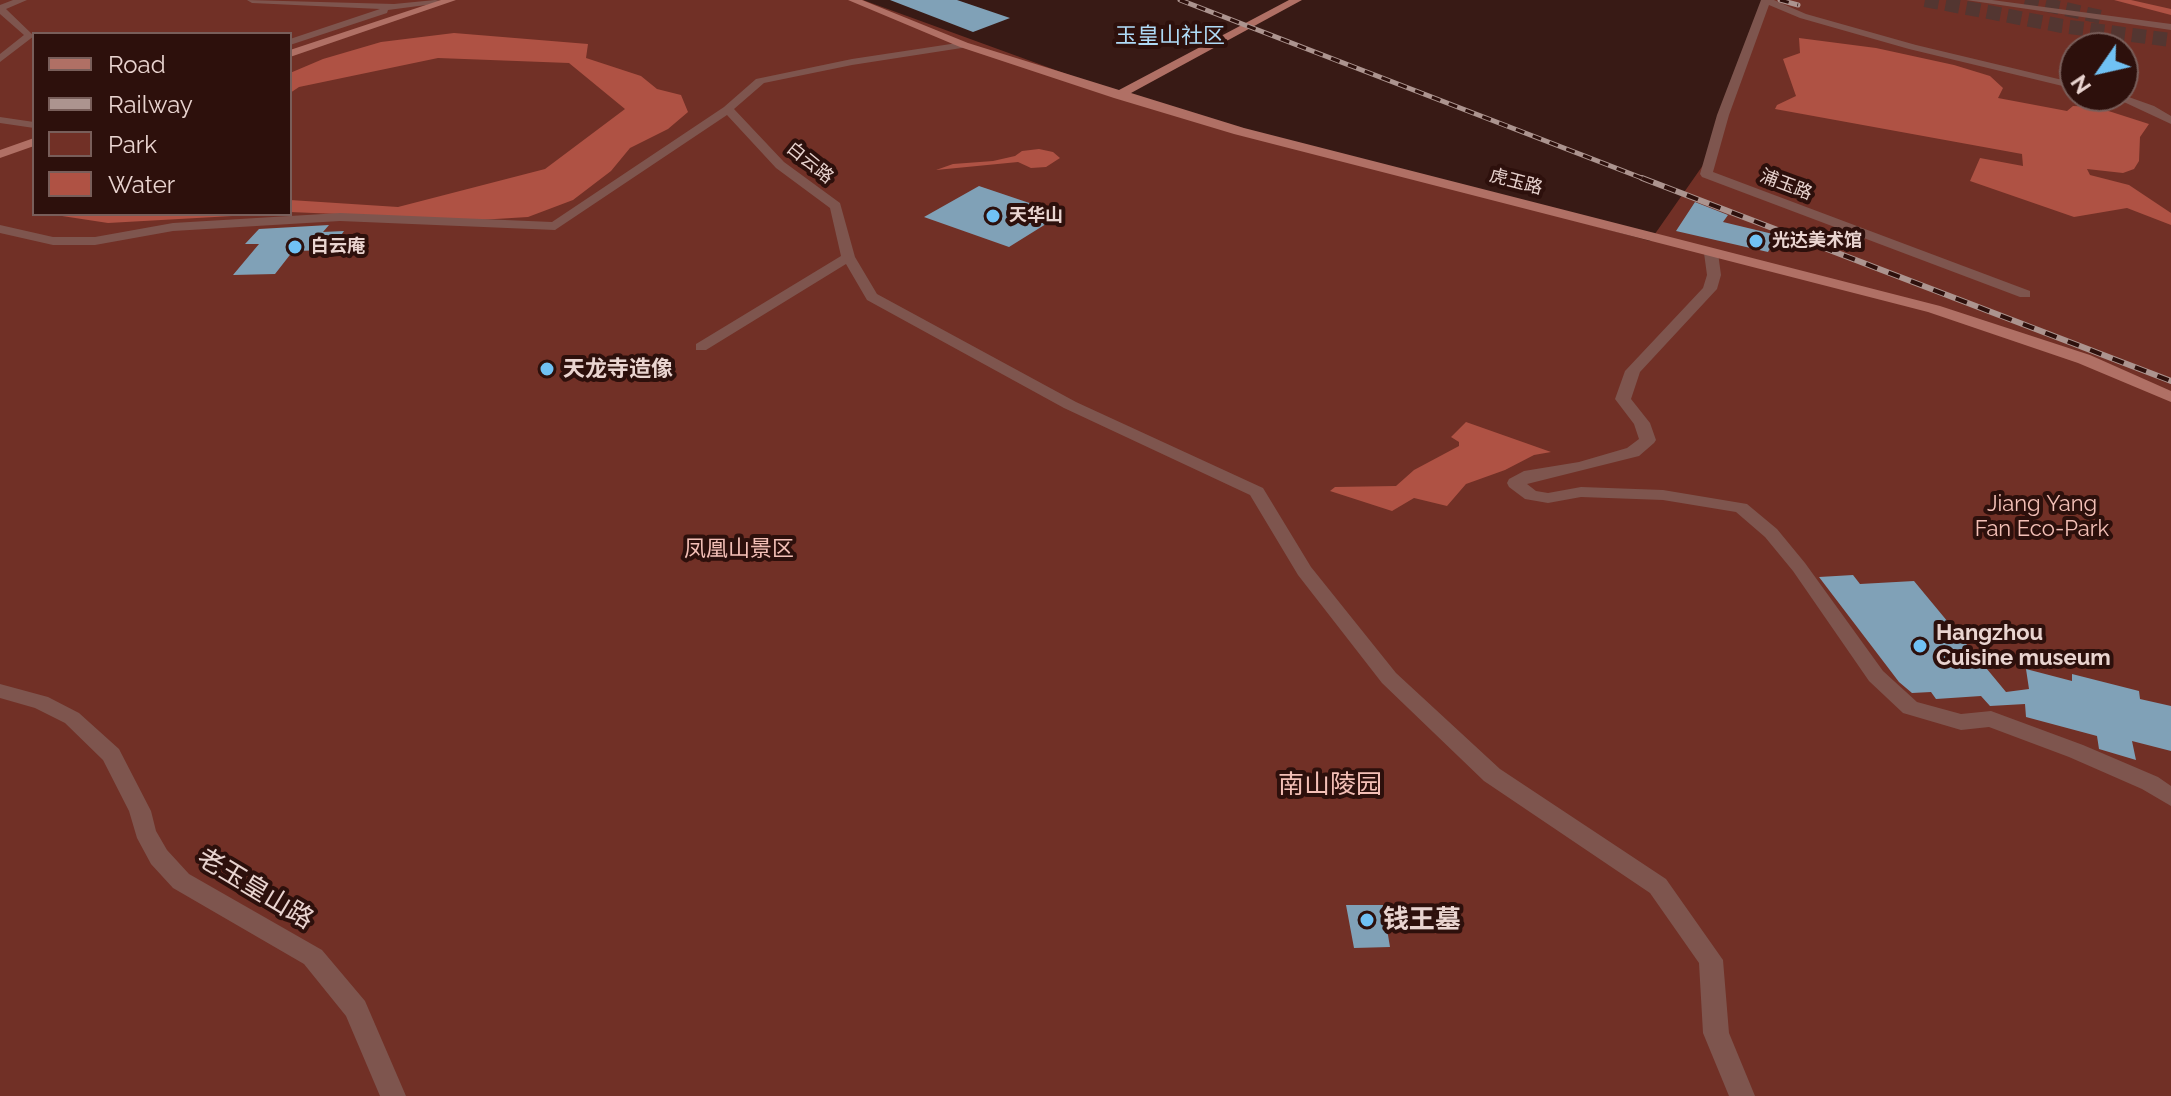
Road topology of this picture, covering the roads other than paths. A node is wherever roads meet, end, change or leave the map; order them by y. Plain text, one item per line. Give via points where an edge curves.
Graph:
1 (22, 0) edge
2 (252, 0) edge
3 (853, 0) edge
4 (1297, 0) edge
5 (1767, 0) edge
6 (1971, 0) edge
7 (448, 1) edge
8 (394, 7) junction
9 (0, 9) edge
10 (2171, 27) edge
11 (292, 41) edge
12 (964, 45) junction
13 (292, 53) edge
14 (0, 59) edge
15 (2059, 82) edge
16 (1118, 95) junction
17 (2139, 104) edge
18 (728, 109) junction
19 (0, 120) edge
20 (2171, 121) edge
21 (32, 125) edge
22 (32, 143) edge
23 (0, 154) edge
24 (0, 229) edge
25 (1711, 253) junction
26 (848, 257) junction
27 (2025, 294) dead end
28 (701, 347) dead end
29 (2171, 397) edge
30 (0, 691) edge
31 (2171, 797) edge
32 (393, 1096) edge
33 (1742, 1096) edge

1 - 9 street
2 - 8 street
3 - 12 street, 虎玉路
4 - 16 street
5 - 15 street, 浦玉路 via 1900,44
5 - 27 street, 浦玉路 via 1706,174
6 - 10 street
7 - 8 street
7 - 13 street
8 - 11 street
9 - 14 street via 30,35
12 - 16 street, 虎玉路
12 - 18 street via 760,81
16 - 25 street, 虎玉路
17 - 20 street
18 - 24 street via 555,226 340,217 173,227 81,241 53,241
18 - 26 street, 白云路 via 780,165 836,206
19 - 21 street
22 - 23 street
25 - 29 street, 虎玉路 via 2003,330
25 - 31 street via 1710,289 1633,371 1623,399 1648,440 1633,452 1515,483 1531,495 1548,498 1581,492 1663,495 1741,508 1790,556 1876,676 1910,708 1961,722 1991,719 2088,756
26 - 28 street
26 - 33 street, 白云路 via 872,297 1070,405 1257,492 1304,571 1389,678 1492,775 1658,886 1711,960 1716,1033
30 - 32 street, 老玉皇山路 via 41,702 72,718 111,755 159,857 181,881 313,957 356,1009

